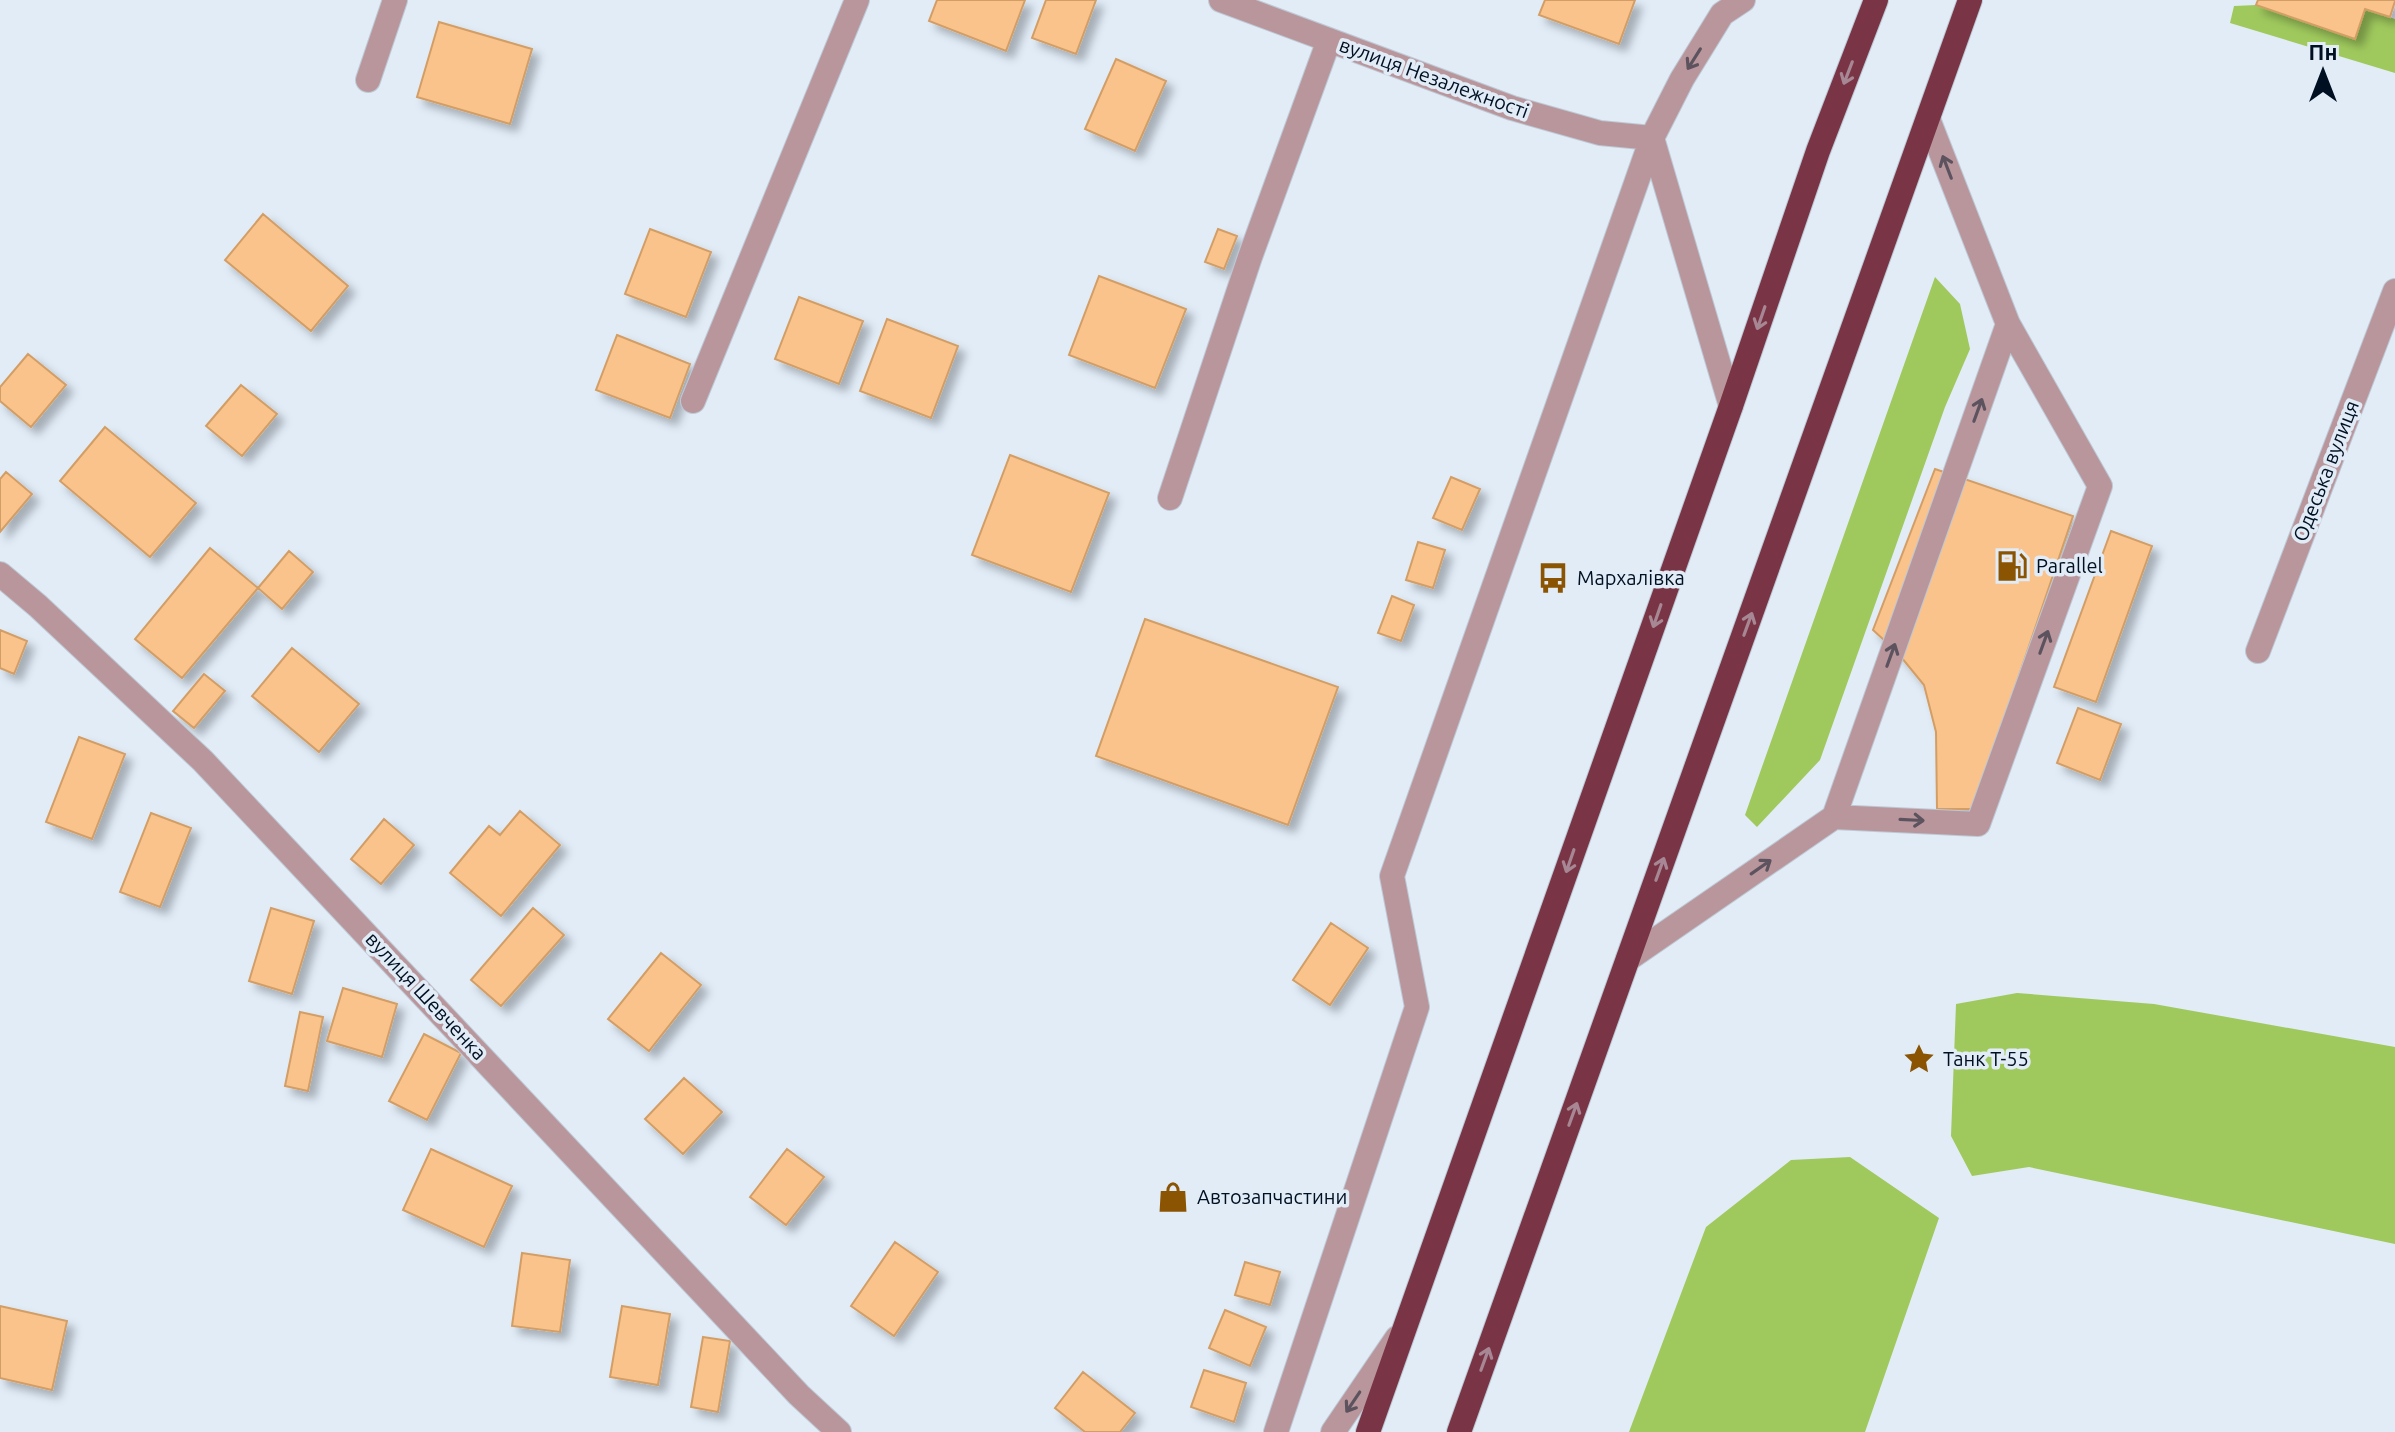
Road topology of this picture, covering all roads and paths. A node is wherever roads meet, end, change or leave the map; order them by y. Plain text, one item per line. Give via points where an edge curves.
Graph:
1 (395, 0) edge
2 (857, 0) edge
3 (1221, 0) edge
4 (1743, 0) edge
5 (1876, 0) edge
6 (1970, 0) edge
7 (1329, 40) junction
8 (368, 80) dead end
9 (1928, 119) junction
10 (1652, 138) junction
11 (2395, 291) edge
12 (2008, 324) junction
13 (693, 401) dead end
14 (1731, 406) junction
15 (1170, 498) dead end
16 (0, 574) edge
17 (2258, 651) dead end
18 (1834, 817) junction
19 (1628, 959) junction
20 (1406, 1326) junction
21 (839, 1432) edge
22 (1276, 1432) edge
23 (1333, 1432) edge
24 (1368, 1432) edge
25 (1459, 1432) edge

1 - 8 street
2 - 13 street
3 - 7 street, вулиця Незалежності
4 -> 10 street via 1722,14
5 -> 14 highway
6 - 9 highway
7 - 10 street, вулиця Незалежності via 1512,108 1600,133
7 - 15 street
12 -> 9 street
19 -> 9 highway
10 - 14 street
10 - 22 street via 1392,876 1417,1007
11 - 17 street, Одеська вулиця
18 -> 12 street
18 -> 12 street via 1978,824 2095,501 2100,486
14 -> 20 highway
16 - 21 street, вулиця Шевченка via 203,761
19 -> 18 street
25 -> 19 highway
20 -> 23 street
20 - 24 highway

